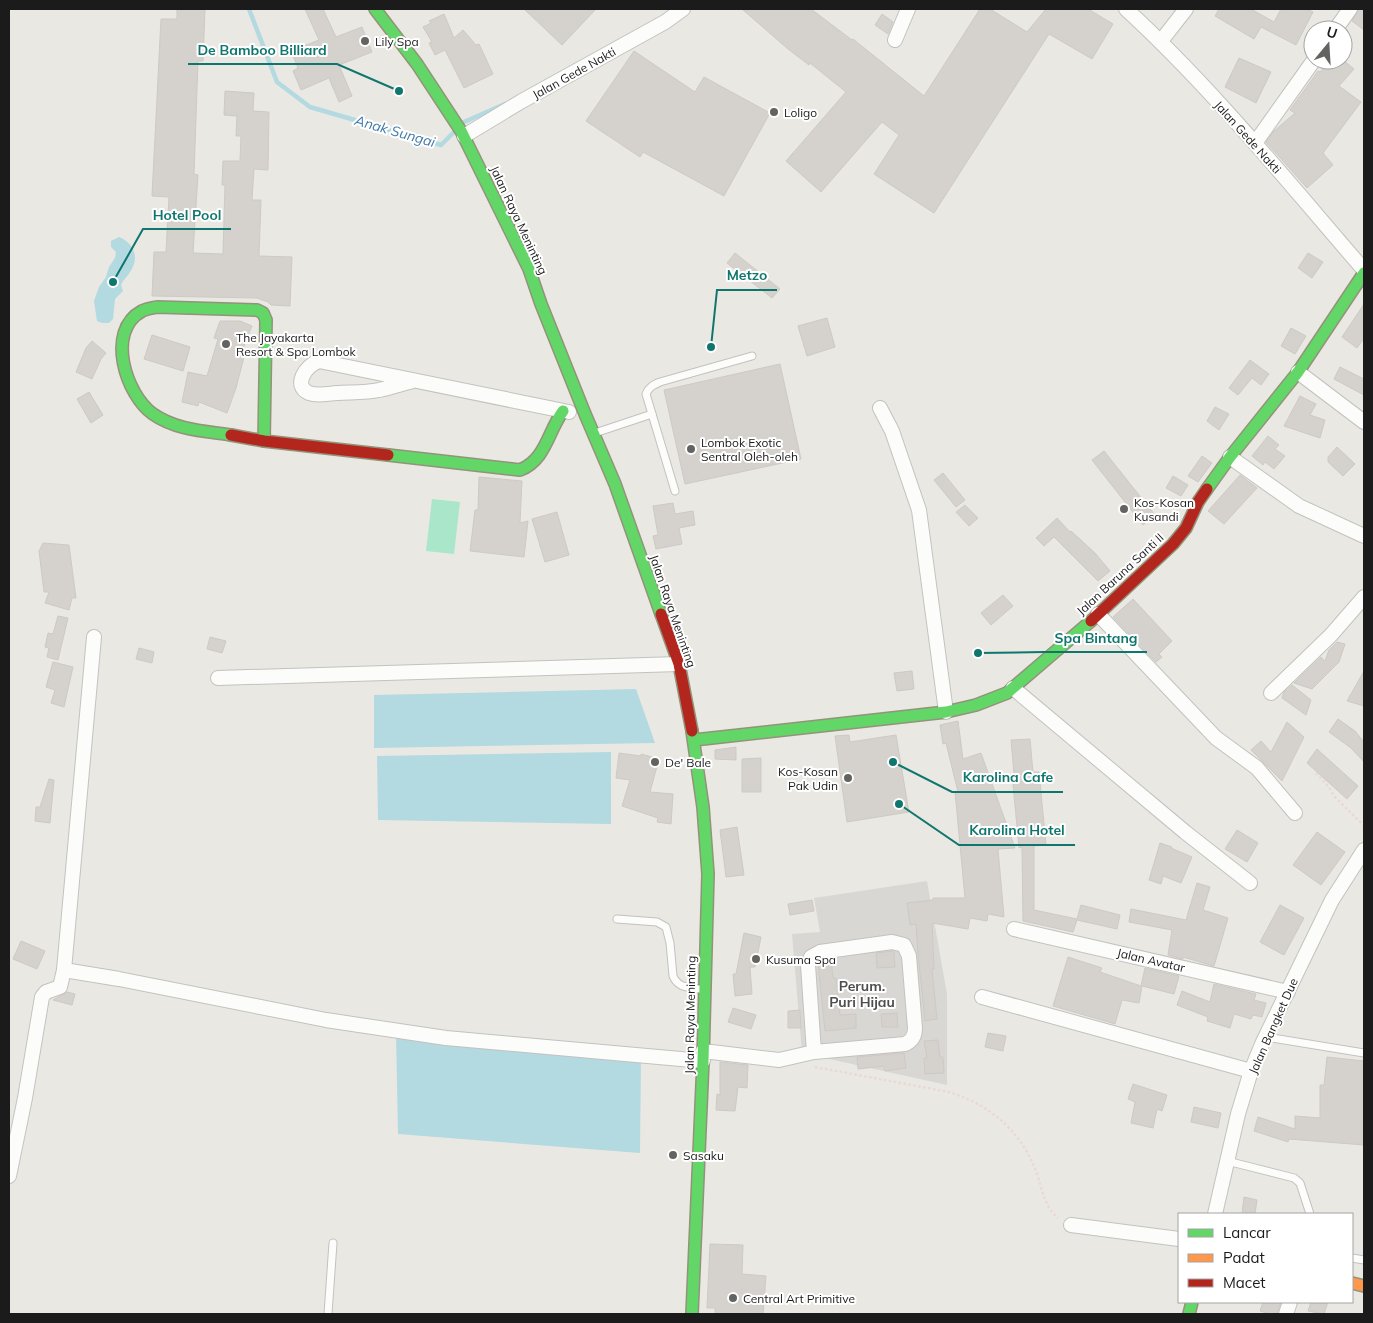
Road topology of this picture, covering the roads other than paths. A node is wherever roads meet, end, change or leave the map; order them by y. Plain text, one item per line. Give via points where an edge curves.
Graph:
1 (375, 9) edge
2 (683, 9) edge
3 (908, 9) edge
4 (1126, 9) edge
5 (1186, 9) edge
6 (1350, 9) edge
7 (1342, 20) edge
8 (895, 40) dead end
9 (1161, 41) junction
10 (1307, 70) edge
11 (462, 134) junction
12 (1255, 143) junction
13 (1364, 271) edge
14 (752, 356) dead end
15 (1298, 372) junction
16 (413, 381) junction
17 (880, 408) dead end
18 (562, 411) junction
19 (585, 414) junction
20 (652, 414) junction
21 (1364, 422) edge
22 (593, 434) junction
23 (264, 441) junction
24 (1230, 457) junction
25 (675, 491) dead end
26 (1364, 536) edge
27 (1364, 598) edge
28 (1098, 614) junction
29 (94, 637) dead end
30 (679, 664) junction
31 (218, 678) dead end
32 (1013, 688) junction
33 (1271, 694) dead end
34 (946, 712) junction
35 (694, 740) junction
36 (1295, 813) dead end
37 (1364, 850) edge
38 (1250, 883) dead end
39 (617, 919) dead end
40 (1014, 929) dead end
41 (64, 970) junction
42 (705, 989) junction
43 (1288, 992) junction
44 (982, 997) dead end
45 (1266, 1037) junction
46 (814, 1052) junction
47 (1364, 1054) edge
48 (703, 1056) junction
49 (1251, 1071) junction
50 (1227, 1161) junction
51 (9, 1176) edge
52 (1215, 1213) edge
53 (1310, 1213) edge
54 (1071, 1225) road end
55 (1178, 1239) edge
56 (333, 1243) dead end
57 (328, 1314) edge
58 (692, 1314) edge

1 - 11 main road, Jalan Raya Meninting via 417,64
2 - 11 street, Jalan Gede Nakti via 666,22
3 - 8 street
4 - 9 street, Jalan Gede Nakti
5 - 9 street
6 - 7 street
9 - 12 street, Jalan Gede Nakti
10 - 12 street
11 - 19 main road, Jalan Raya Meninting via 529,269
12 - 13 street, Jalan Gede Nakti
13 - 15 main road, Jalan Baruna Santi II
14 - 20 lane via 650,387 646,394
15 - 21 street
15 - 24 main road, Jalan Baruna Santi II
16 - 16 street via 319,362 308,366 302,377 308,393 323,394 377,390
16 - 18 street
17 - 34 street via 892,430 918,510
18 - 19 street
18 - 23 main road via 537,460 520,470
19 - 22 main road, Jalan Raya Meninting
20 - 22 lane
20 - 25 lane
22 - 30 main road, Jalan Raya Meninting via 615,484
23 - 23 main road via 175,425 147,410 134,393 123,364 124,337 133,318 141,311 157,307 257,310 263,313 266,320
24 - 26 street via 1298,506
24 - 28 main road, Jalan Baruna Santi II via 1173,544
27 - 33 street
28 - 32 main road, Jalan Baruna Santi II
28 - 36 street via 1216,738 1257,768
29 - 41 street
30 - 31 street
30 - 35 main road, Jalan Raya Meninting
32 - 34 main road, Jalan Baruna Santi II via 1007,693
32 - 38 street via 1184,832
34 - 35 main road, Jalan Baruna Santi II
35 - 42 main road, Jalan Raya Meninting via 708,874
37 - 43 street, Jalan Bangket Due via 1332,900
39 - 42 lane via 666,927 674,980 680,986
40 - 43 street, Jalan Avatar
41 - 48 street via 326,1020 428,1035
41 - 51 street via 60,987 42,997 26,1098
42 - 48 main road, Jalan Raya Meninting
43 - 45 street, Jalan Bangket Due
44 - 49 street
45 - 47 lane
45 - 49 street, Jalan Bangket Due
46 - 46 street via 905,1044 914,1037 909,956 904,945 892,942 820,952 811,957 808,965
46 - 48 street via 779,1060
48 - 58 main road, Jalan Raya Meninting
49 - 50 street, Jalan Bangket Due
50 - 52 street, Jalan Bangket Due
50 - 53 lane via 1294,1178 1300,1183
54 - 55 street
56 - 57 lane

